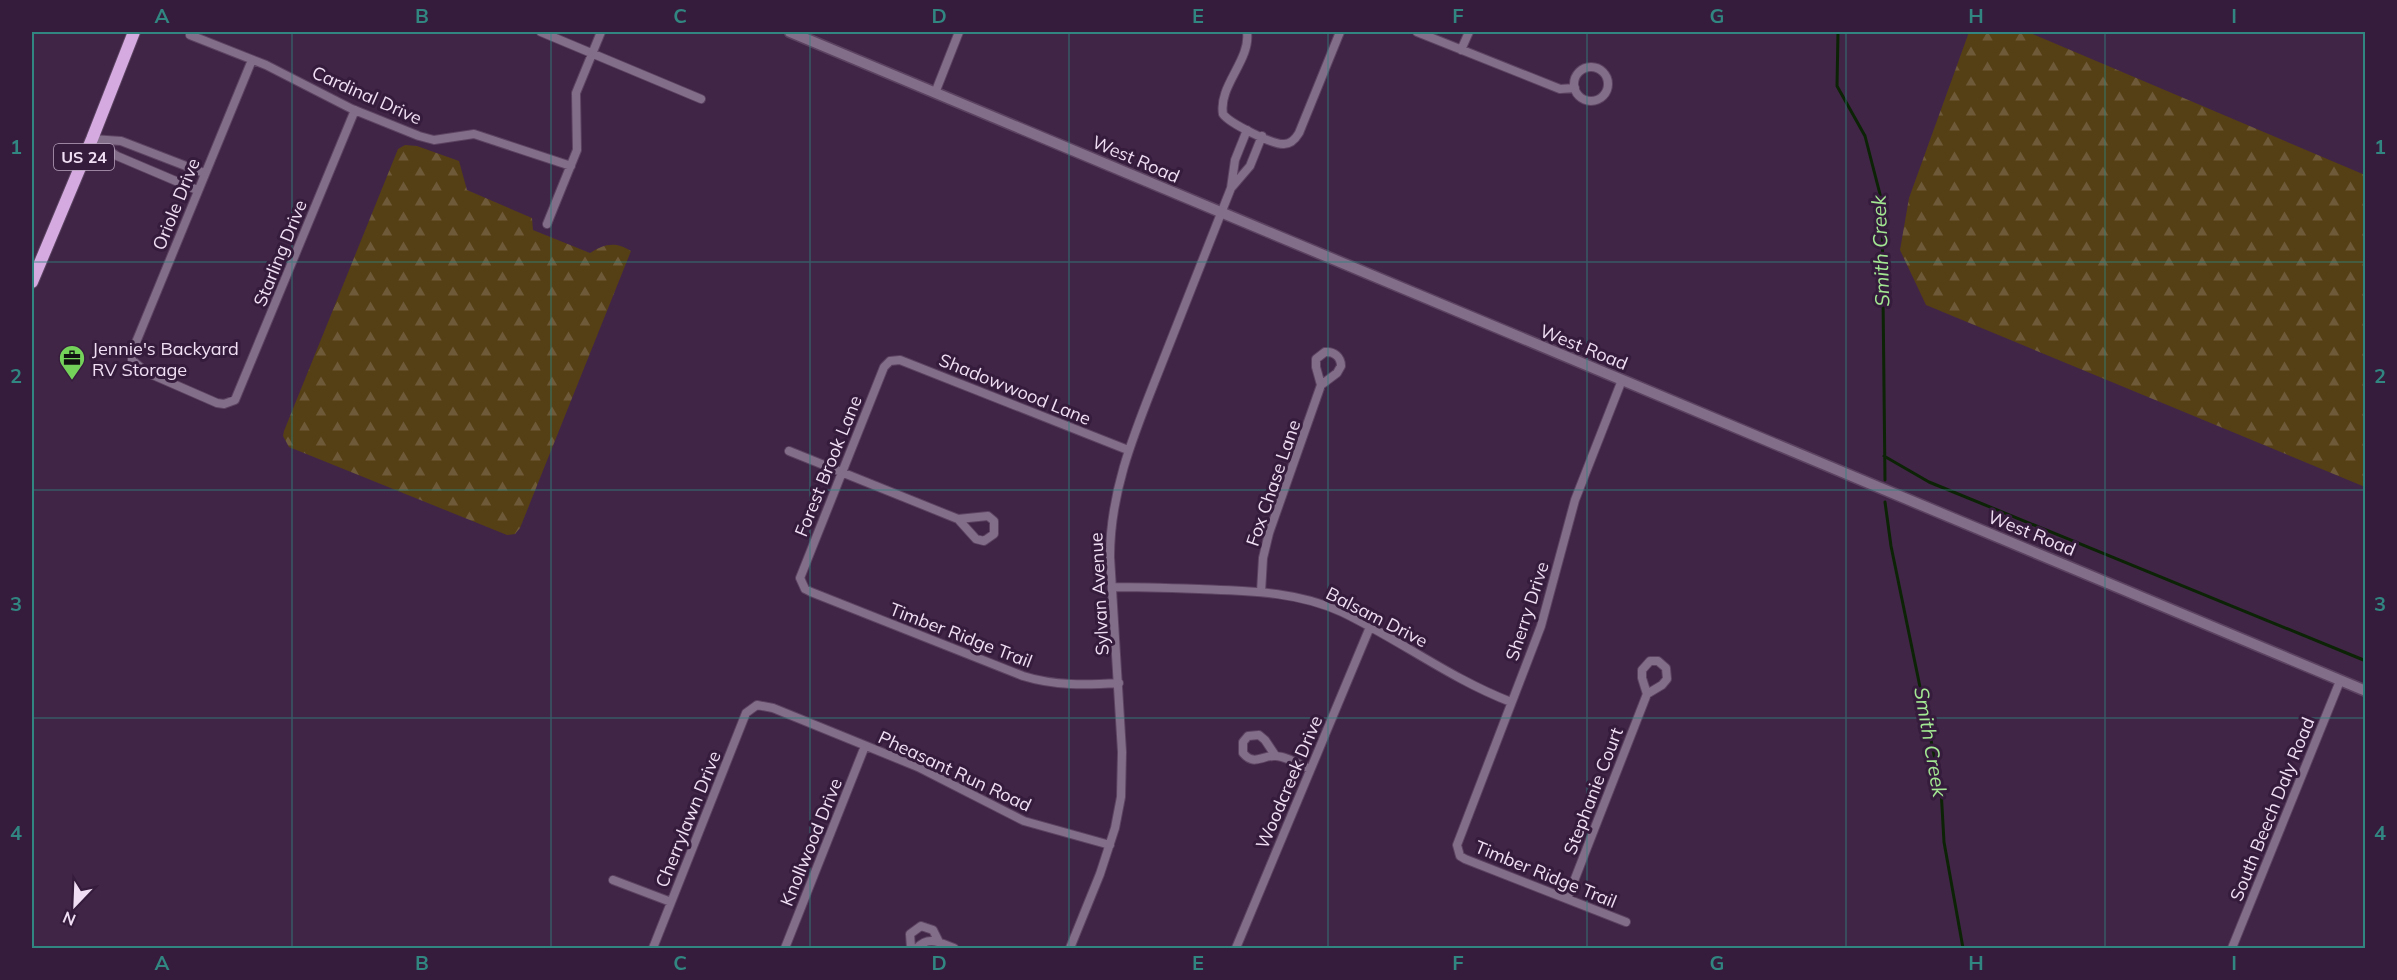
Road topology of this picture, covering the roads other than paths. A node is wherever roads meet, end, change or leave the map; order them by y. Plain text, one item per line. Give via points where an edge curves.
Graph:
1 (134, 32) edge
2 (541, 32) edge
3 (601, 32) edge
4 (790, 32) edge
5 (959, 32) edge
6 (1247, 32) edge
7 (1340, 32) edge
8 (1417, 32) edge
9 (1469, 32) edge
10 (190, 35) dead end
11 (1461, 50) junction
12 (591, 54) junction
13 (252, 60) junction
14 (1575, 88) junction
15 (935, 93) junction
16 (701, 99) dead end
17 (356, 110) junction
18 (1247, 130) junction
19 (1262, 136) junction
20 (92, 139) junction
21 (571, 165) junction
22 (204, 173) junction
23 (1231, 188) junction
24 (197, 190) junction
25 (1222, 212) junction
26 (547, 224) dead end
27 (32, 282) edge
28 (132, 360) joint
29 (890, 361) joint
30 (1622, 380) junction
31 (1321, 385) dead end
32 (1128, 450) junction
33 (789, 451) dead end
34 (842, 472) junction
35 (958, 519) junction
36 (801, 584) joint
37 (1112, 587) junction
38 (1261, 592) junction
39 (1370, 627) junction
40 (2340, 681) junction
41 (1119, 683) junction
42 (2366, 691) edge
43 (1647, 694) dead end
44 (1511, 702) junction
45 (757, 705) joint
46 (865, 746) junction
47 (1275, 755) dead end
48 (1310, 769) junction
49 (1110, 846) junction
50 (1457, 851) joint
51 (613, 880) dead end
52 (1567, 899) junction
53 (671, 902) junction
54 (1626, 922) dead end
55 (939, 942) junction
56 (653, 948) edge
57 (785, 948) edge
58 (911, 948) edge
59 (917, 948) edge
60 (954, 948) edge
61 (1070, 948) edge
62 (1236, 948) edge
63 (2232, 948) edge

1 - 20 main road, US 24
2 - 12 street
3 - 12 street
4 - 15 street, West Road
5 - 15 street
6 - 18 street via 1247,43 1222,108 1231,123
7 - 19 street via 1297,136 1281,144
8 - 11 street
9 - 11 street
10 - 13 street, Cardinal Drive
11 - 14 street via 1560,88
12 - 16 street
12 - 21 street via 576,93 577,150
13 - 17 street, Cardinal Drive
13 - 22 street, Oriole Drive
14 - 14 street via 1585,100 1597,100 1606,93 1608,82 1603,72 1588,68 1579,73
15 - 25 street, West Road
17 - 21 street, Cardinal Drive via 427,138 474,134
17 - 28 street, Starling Drive via 235,400 217,403 146,372
18 - 19 street
18 - 23 street via 1235,160
19 - 23 street via 1250,166
20 - 22 street via 122,141
20 - 24 street via 117,156
20 - 27 main road, US 24
21 - 26 street
22 - 24 street, Oriole Drive
23 - 25 street, Sylvan Avenue
24 - 28 street, Oriole Drive
25 - 30 street, West Road
25 - 32 street, Sylvan Avenue
29 - 32 street, Shadowwood Lane via 900,360
29 - 34 street, Forest Brook Lane via 884,367
30 - 40 street, West Road
30 - 44 street, Sherry Drive via 1575,500 1543,618
31 - 38 street, Fox Chase Lane via 1266,545
32 - 37 street, Sylvan Avenue via 1111,516
33 - 34 street
34 - 35 street
34 - 36 street, Forest Brook Lane via 801,572
35 - 35 street via 988,516 994,522 994,534 984,541 976,539
36 - 41 street, Timber Ridge Trail via 811,592 1023,676 1074,685
37 - 38 street, Balsam Drive
37 - 41 street, Sylvan Avenue
38 - 39 street, Balsam Drive via 1307,600
39 - 44 street, Balsam Drive via 1462,680
39 - 48 street, Woodcreek Drive
40 - 42 street, West Road
40 - 63 street, South Beech Daly Road
41 - 49 street, Sylvan Avenue via 1122,782
43 - 52 street, Stephanie Court
44 - 50 street, Sherry Drive via 1458,839
45 - 46 street, Pheasant Run Road
45 - 53 street, Cherrylawn Drive via 746,713
46 - 49 street, Pheasant Run Road via 918,767 1024,821
46 - 57 street, Knollwood Drive
47 - 48 street
48 - 62 street, Woodcreek Drive
49 - 61 street, Sylvan Avenue
50 - 52 street, Timber Ridge Trail via 1465,860
51 - 53 street
52 - 54 street, Timber Ridge Trail
53 - 56 street, Cherrylawn Drive
55 - 58 street via 933,930 921,926 910,934
55 - 59 street via 924,942
55 - 60 street

